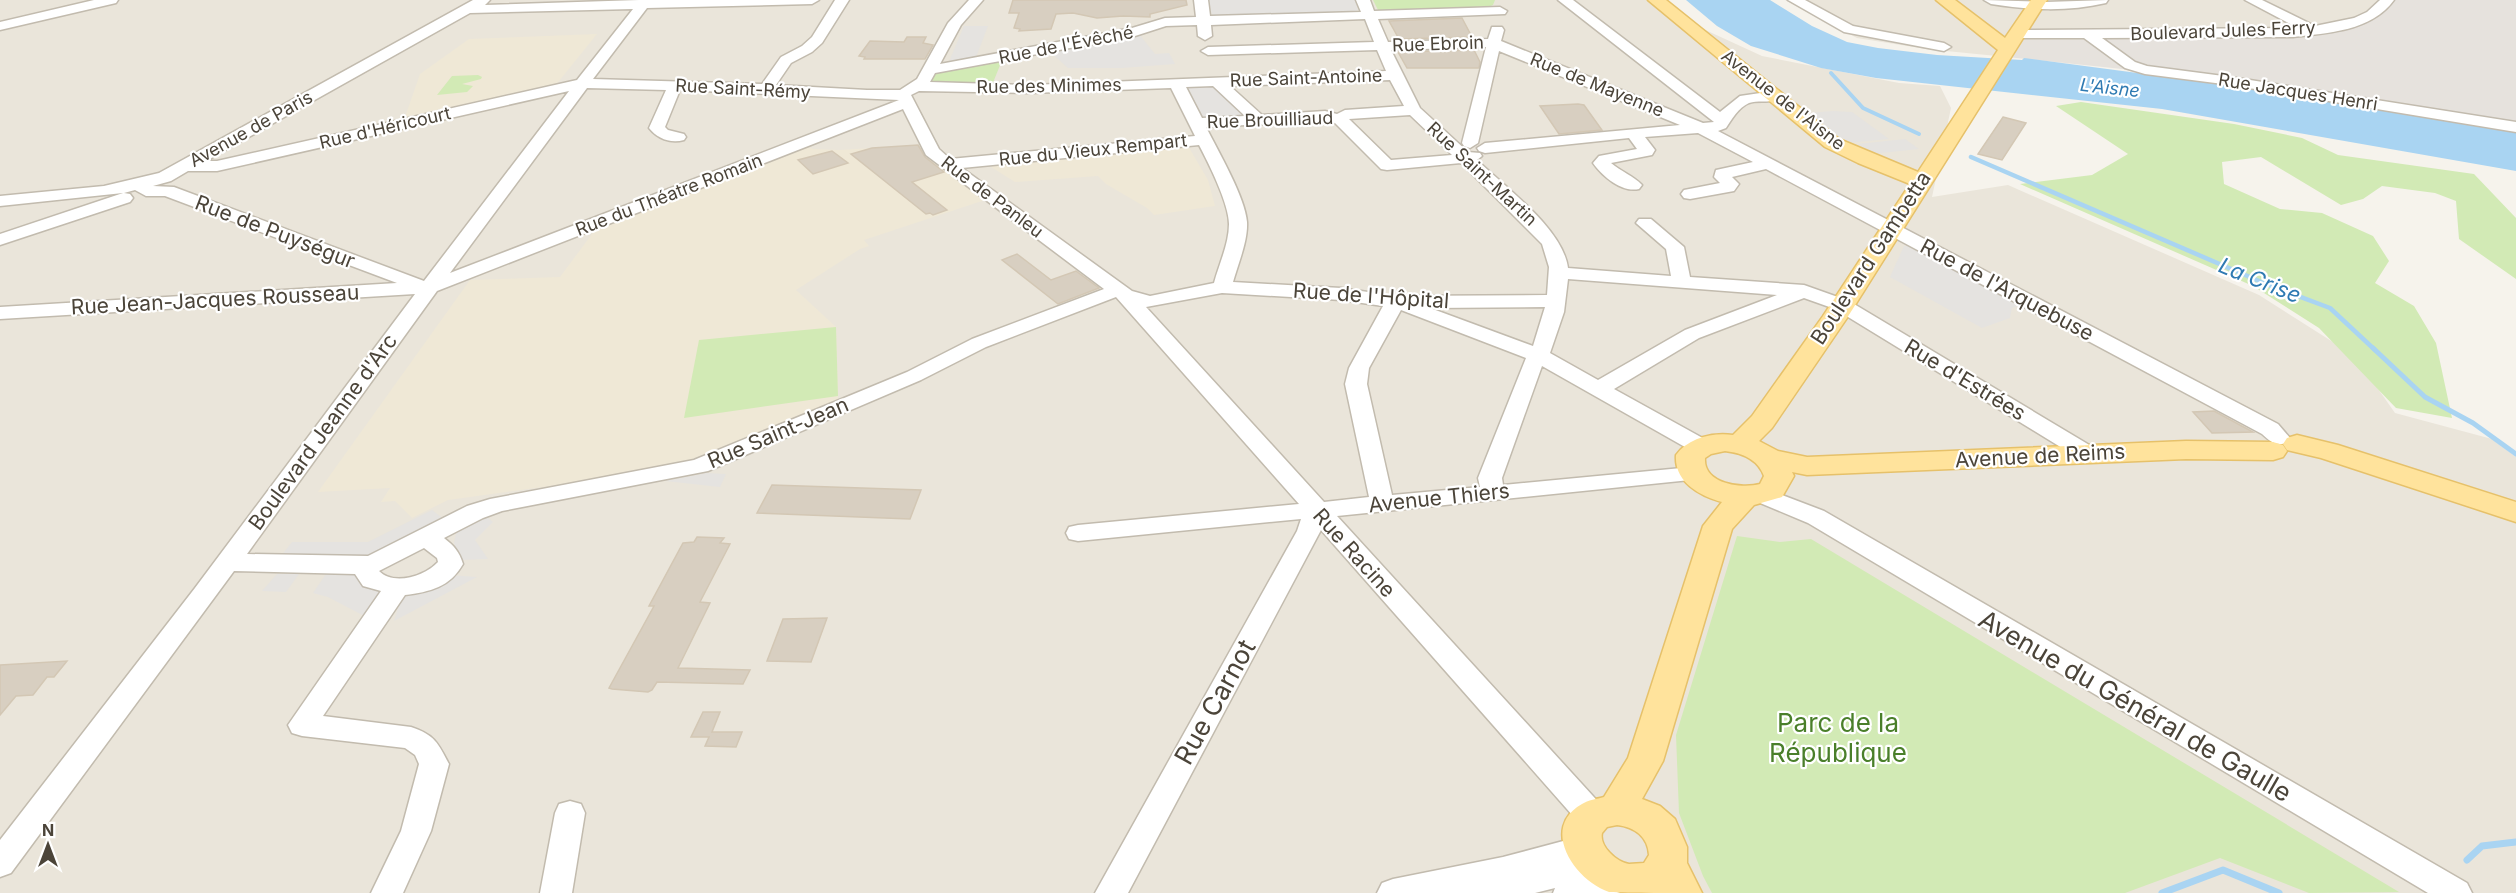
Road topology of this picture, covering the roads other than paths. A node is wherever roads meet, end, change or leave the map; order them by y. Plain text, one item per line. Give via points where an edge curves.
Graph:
1 (110, 0) edge
2 (483, 0) edge
3 (749, 0) edge
4 (812, 0) edge
5 (842, 0) edge
6 (976, 0) edge
7 (1363, 0) edge
8 (1565, 0) edge
9 (1656, 0) edge
10 (1796, 0) edge
11 (1808, 0) edge
12 (1944, 0) edge
13 (1991, 0) edge
14 (2101, 0) edge
15 (2252, 0) edge
16 (2387, 0) edge
17 (1201, 1) edge
18 (644, 2) edge
19 (2036, 4) edge
20 (1502, 6) edge
21 (467, 9) junction
22 (1369, 15) junction
23 (1201, 21) junction
24 (1166, 22) junction
25 (1979, 25) junction
26 (0, 26) edge
27 (2312, 30) junction
28 (2020, 32) junction
29 (1289, 33) junction
30 (2089, 35) junction
31 (1493, 43) junction
32 (1382, 46) junction
33 (1944, 47) dead end
34 (2004, 54) junction
35 (1208, 62) junction
36 (930, 70) junction
37 (1395, 75) junction
38 (1216, 81) junction
39 (584, 83) junction
40 (1181, 83) junction
41 (675, 85) junction
42 (917, 86) junction
43 (766, 89) junction
44 (1774, 96) junction
45 (905, 98) junction
46 (1414, 110) junction
47 (1721, 115) junction
48 (1340, 119) junction
49 (1259, 120) junction
50 (2516, 127) edge
51 (1701, 128) junction
52 (1201, 131) junction
53 (1634, 134) junction
54 (678, 137) dead end
55 (1473, 149) junction
56 (1769, 164) junction
57 (946, 165) junction
58 (186, 166) junction
59 (1922, 181) junction
60 (166, 184) junction
61 (1633, 185) dead end
62 (142, 188) junction
63 (1690, 194) dead end
64 (0, 201) edge
65 (1645, 223) dead end
66 (1891, 228) junction
67 (0, 240) edge
68 (1558, 273) junction
69 (1224, 279) junction
70 (1682, 282) junction
71 (392, 284) junction
72 (430, 287) junction
73 (1804, 291) junction
74 (1121, 292) junction
75 (1556, 301) junction
76 (1395, 302) junction
77 (1842, 305) junction
78 (1147, 308) junction
79 (0, 313) edge
80 (1540, 356) junction
81 (1598, 388) junction
82 (2284, 445) junction
83 (1700, 446) junction
84 (2088, 454) junction
85 (1762, 472) junction
86 (1700, 481) junction
87 (1492, 493) junction
88 (1382, 504) junction
89 (1316, 510) junction
90 (2516, 512) edge
91 (1718, 526) junction
92 (1078, 533) dead end
93 (426, 537) junction
94 (228, 562) junction
95 (362, 566) junction
96 (397, 587) junction
97 (1645, 761) junction
98 (570, 813) dead end
99 (1654, 823) junction
100 (1605, 861) edge
101 (0, 864) edge
102 (1674, 879) edge
103 (387, 893) edge
104 (556, 893) edge
105 (1111, 893) edge
106 (1393, 893) edge
107 (1475, 893) edge
108 (2456, 893) edge

1 - 26 street
2 - 21 street, Avenue de Paris
3 - 4 street
3 - 18 street
5 - 43 street via 817,40 786,60
6 - 36 street via 955,23
7 - 22 street, Rue Saint-Martin
8 - 47 street
9 - 44 main road, Avenue de l'Aisne
10 - 11 street
10 - 33 street via 1849,28
12 - 25 main road
13 - 19 street
14 - 19 street via 2063,7
15 - 27 street
16 - 27 street, Boulevard Jules Ferry via 2370,17
17 - 23 street
17 - 24 street
18 - 21 street
18 - 39 street, Boulevard Jeanne d'Arc
19 - 28 main road, Boulevard Gambetta
20 - 22 street
20 - 31 street
21 - 58 street, Avenue de Paris
22 - 29 street
22 - 32 street, Rue Saint-Martin
23 - 24 street, Rue de l'Évêché
23 - 29 street, Rue de l'Évêché
23 - 35 street
24 - 36 street, Rue de l'Évêché via 1135,32
25 - 28 main road
25 - 34 main road
27 - 30 street, Boulevard Jules Ferry
28 - 30 street, Boulevard Jules Ferry
28 - 34 main road, Boulevard Gambetta
29 - 32 street, Rue Ebroin
29 - 35 street
30 - 50 street, Rue Jacques Henri via 2130,65 2145,70
31 - 32 street, Rue Ebroin
31 - 51 street, Rue de Mayenne
31 - 55 street
32 - 37 street, Rue Saint-Martin
34 - 59 main road, Boulevard Gambetta
35 - 38 street
35 - 40 street
36 - 42 street
37 - 38 street, Rue Saint-Antoine
37 - 46 street, Rue Saint-Martin
38 - 40 street, Rue Saint-Antoine
38 - 49 street
39 - 41 street, Rue Saint-Rémy
39 - 58 street, Rue d'Héricourt via 217,166
39 - 72 street, Boulevard Jeanne d'Arc
40 - 42 street, Rue des Minimes via 1030,89
40 - 52 street via 1178,85
41 - 43 street, Rue Saint-Rémy
41 - 54 street via 657,128 663,134
42 - 45 street
43 - 45 street, Rue Saint-Rémy
44 - 47 street via 1745,99
44 - 59 main road, Avenue de l'Aisne via 1832,143
45 - 57 street, Rue de Panleu via 932,152
45 - 72 street, Rue du Théatre Romain
46 - 48 street, Rue Brouilliaud via 1345,114
46 - 55 street, Rue Saint-Martin via 1449,144
47 - 51 street via 1720,125
48 - 49 street, Rue Brouilliaud via 1325,116
48 - 55 street via 1388,165
49 - 52 street, Rue Brouilliaud
51 - 53 street
51 - 56 street, Rue de l'Arquebuse
52 - 57 street, Rue du Vieux Rempart
52 - 69 street via 1238,220
53 - 55 street
53 - 61 street via 1646,152 1601,163
55 - 68 street, Rue Saint-Martin via 1550,242 1558,257
56 - 63 street via 1722,174 1731,184 1728,187
56 - 66 street, Rue de l'Arquebuse
57 - 74 street, Rue de Panleu
58 - 60 street, Avenue de Paris
59 - 66 main road, Boulevard Gambetta
60 - 62 street
60 - 71 street, Rue de Puységur
62 - 64 street
62 - 67 street
65 - 70 street via 1675,247
66 - 77 main road, Boulevard Gambetta
66 - 82 street, Rue de l'Arquebuse via 2270,429
68 - 70 street, Rue d'Estrées
68 - 75 street, Rue Saint-Martin
69 - 74 street, Rue Saint-Jean
69 - 76 street, Rue de l'Hôpital
69 - 78 street
70 - 73 street, Rue d'Estrées
71 - 72 street, Rue Jean-Jacques Rousseau
71 - 79 street, Rue Jean-Jacques Rousseau
72 - 94 street, Boulevard Jeanne d'Arc
73 - 77 street, Rue d'Estrées
73 - 81 street via 1692,334
74 - 78 street, Rue Racine
74 - 93 street, Rue Saint-Jean via 979,343 914,376 700,466 498,504
75 - 76 street, Rue de l'Hôpital
75 - 80 street, Rue Saint-Martin
76 - 80 street
76 - 88 street via 1359,368 1356,384
77 - 84 street, Rue d'Estrées
77 - 85 main road, Boulevard Gambetta via 1762,422
78 - 89 street, Rue Racine
80 - 81 street
80 - 87 street, Rue Saint-Martin via 1532,364 1490,478
81 - 83 street
82 - 84 main road, Avenue de Reims
82 - 90 main road, Avenue de Reims via 2345,457
83 - 85 main road via 1718,442
83 - 86 main road via 1691,453 1688,463
84 - 85 main road, Avenue de Reims via 1807,466
85 - 86 main road via 1732,496
85 - 91 main road
85 - 108 street, Avenue du Général de Gaulle via 1815,517
86 - 87 street, Avenue Thiers
86 - 91 main road
87 - 88 street, Avenue Thiers
88 - 89 street, Avenue Thiers
89 - 92 street, Avenue Thiers
89 - 100 street, Rue Racine
89 - 105 street, Rue Carnot via 1309,531
91 - 97 main road
93 - 95 street, Rue Saint-Jean
93 - 96 street via 448,554 451,564 438,578
94 - 95 street
94 - 101 street, Boulevard Jeanne d'Arc
95 - 96 street via 372,580
96 - 103 street via 302,725 411,738 426,747 434,764 416,831
97 - 99 main road
97 - 100 main road
98 - 104 street
99 - 100 main road via 1637,813
99 - 102 main road via 1667,841
100 - 102 main road via 1652,879 1661,873
100 - 106 street via 1503,870
100 - 107 street

